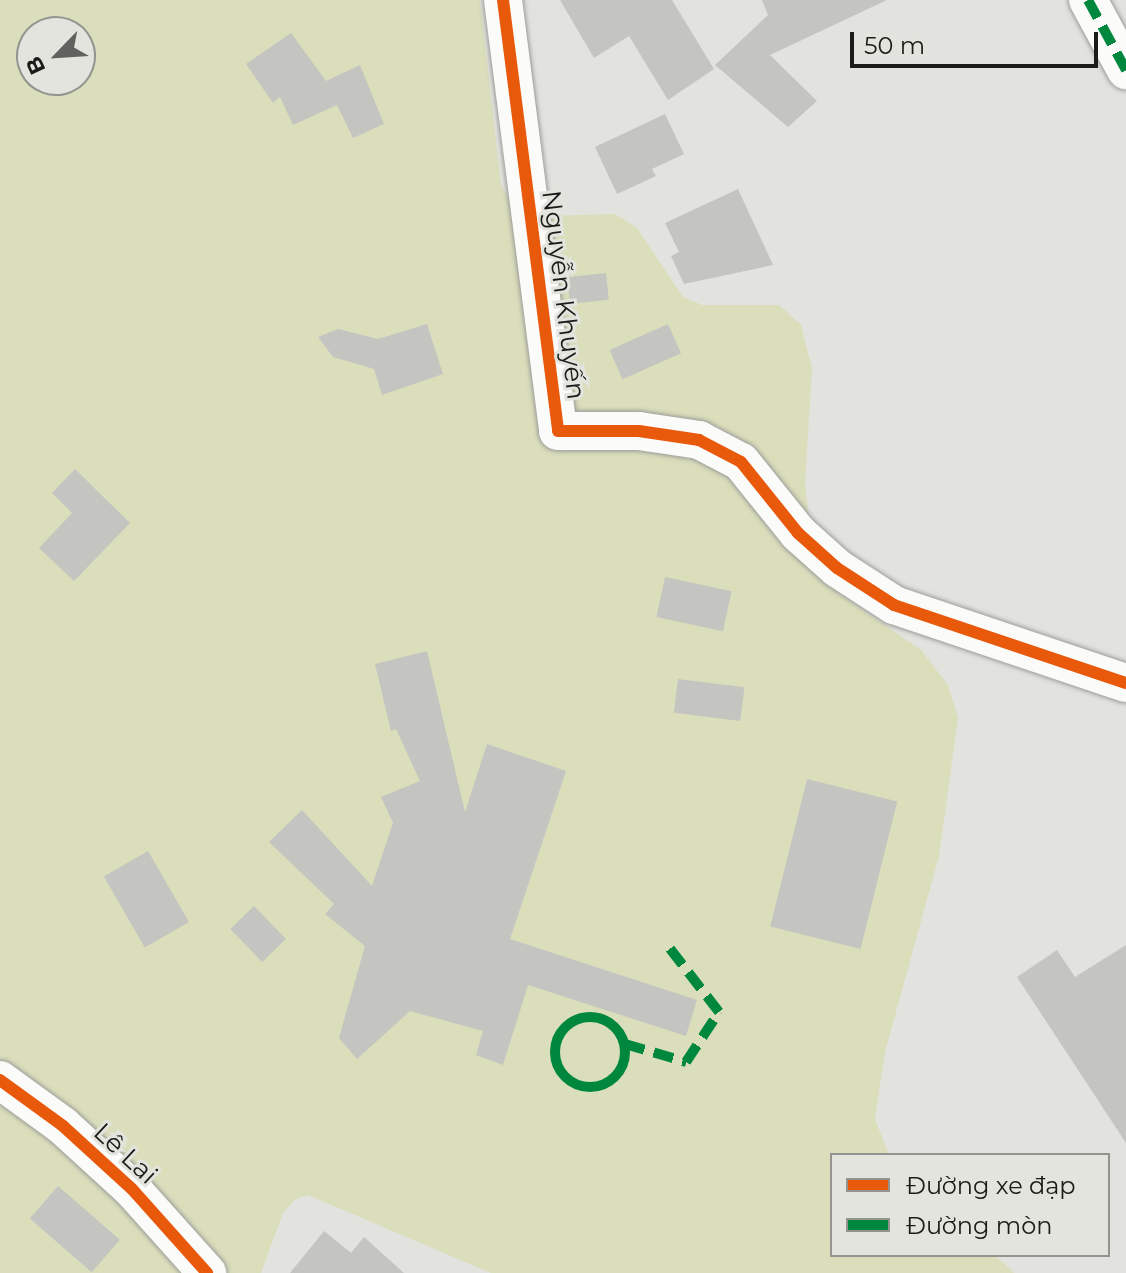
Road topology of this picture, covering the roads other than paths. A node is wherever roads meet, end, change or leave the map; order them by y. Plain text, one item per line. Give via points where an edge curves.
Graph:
1 (503, 0) edge
2 (1088, 0) edge
3 (1126, 70) edge
4 (1126, 683) edge
5 (0, 1080) edge
6 (207, 1273) edge

1 - 4 street, Nguyễn Khuyến via 558,431 639,431 699,440 741,462 798,533 837,568 894,605
2 - 3 street
5 - 6 street, Lê Lai via 63,1126 132,1189

